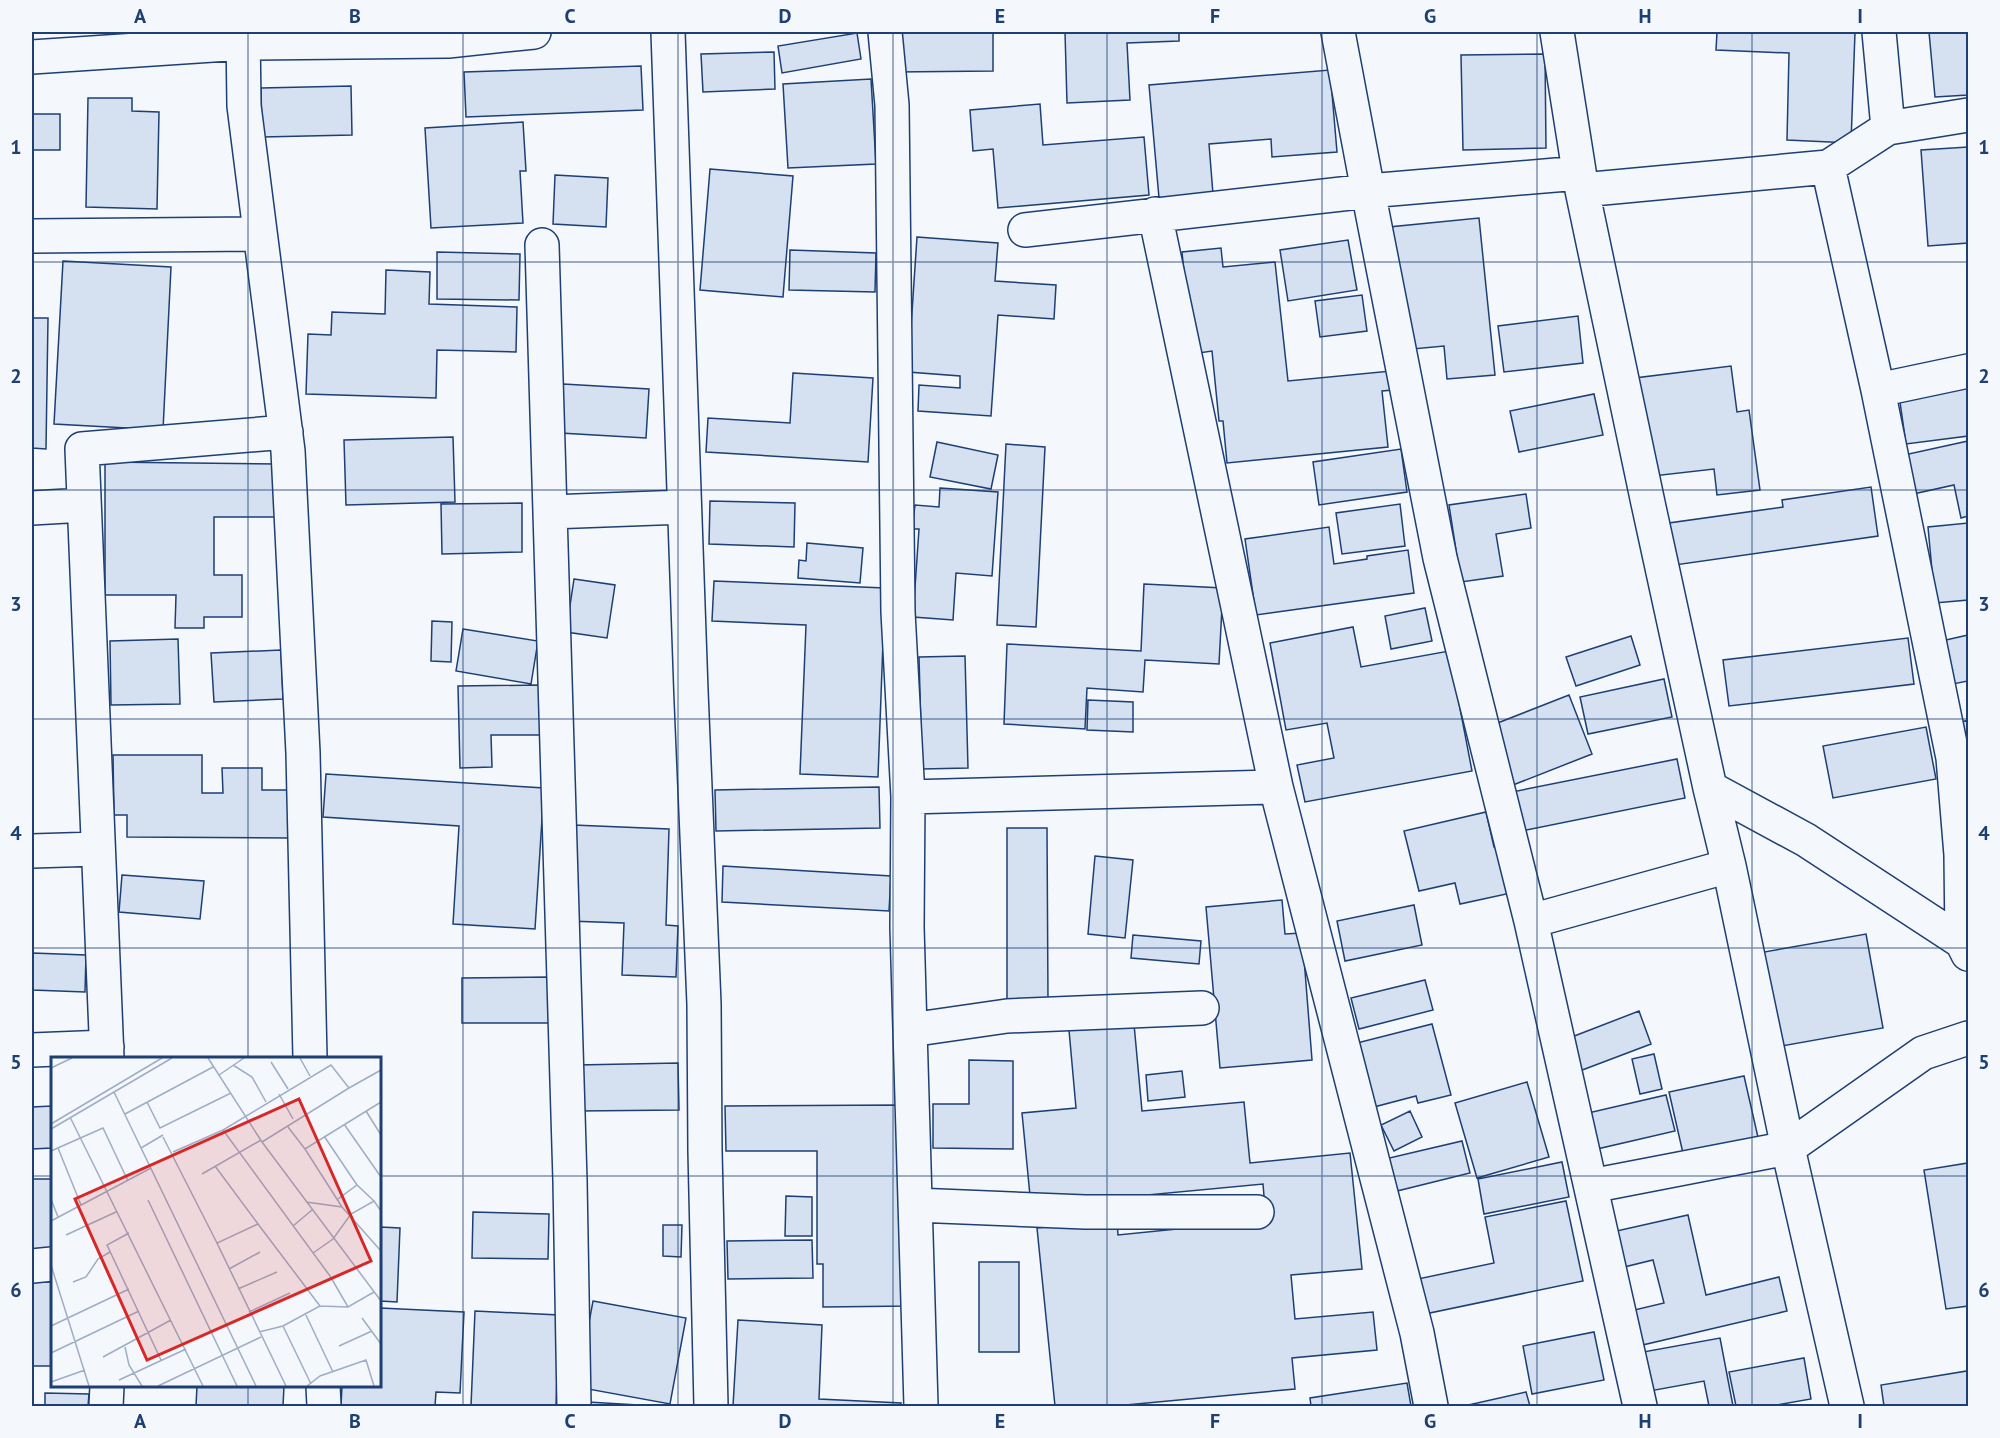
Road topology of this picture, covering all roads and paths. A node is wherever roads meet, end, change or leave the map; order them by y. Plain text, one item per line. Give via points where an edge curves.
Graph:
1 (534, 32) edge
2 (668, 32) edge
3 (885, 32) edge
4 (1338, 32) edge
5 (1557, 32) edge
6 (1879, 32) edge
7 (448, 36) edge
8 (243, 37) edge
9 (32, 57) edge
10 (1968, 115) edge
11 (1888, 128) junction
12 (1828, 167) junction
13 (1581, 181) junction
14 (1368, 191) junction
15 (1155, 214) junction
16 (1025, 230) dead end
17 (260, 234) junction
18 (32, 236) edge
19 (542, 245) dead end
20 (1968, 371) edge
21 (1878, 390) junction
22 (286, 432) junction
23 (84, 505) junction
24 (684, 507) junction
25 (32, 508) edge
26 (550, 512) junction
27 (1276, 787) junction
28 (1710, 788) junction
29 (908, 797) junction
30 (97, 849) junction
31 (32, 851) edge
32 (1729, 866) junction
33 (1965, 866) edge
34 (1531, 921) junction
35 (1965, 948) edge
36 (1202, 1008) dead end
37 (910, 1030) junction
38 (1968, 1038) edge
39 (32, 1050) edge
40 (107, 1053) edge
41 (310, 1057) edge
42 (1788, 1148) junction
43 (1591, 1186) junction
44 (915, 1205) junction
45 (1257, 1212) dead end
46 (51, 1264) edge
47 (32, 1266) edge
48 (107, 1387) edge
49 (323, 1387) edge
50 (106, 1407) edge
51 (324, 1407) edge
52 (574, 1407) edge
53 (711, 1407) edge
54 (921, 1407) edge
55 (1431, 1407) edge
56 (1640, 1407) edge
57 (1847, 1407) edge

1 - 7 street
2 - 24 street
3 - 29 street via 892,105 898,612
4 - 14 street
5 - 13 street
6 - 11 street
7 - 8 street
8 - 9 street
8 - 17 street via 244,106
10 - 11 street
11 - 12 street
12 - 13 street
12 - 21 street
13 - 14 street
13 - 28 street
14 - 15 street
14 - 34 street via 1440,558
15 - 16 street
15 - 27 street
17 - 18 street
17 - 22 street
19 - 26 street
20 - 21 street
21 - 33 street via 1953,758
22 - 23 street via 82,449
22 - 41 street via 303,753
23 - 25 street
23 - 30 street
24 - 26 street
24 - 53 street via 704,1004
26 - 52 street
27 - 29 street
27 - 55 street via 1417,1333
28 - 32 street
28 - 35 street via 1806,840
29 - 37 street
30 - 31 street
30 - 40 street
32 - 34 street
32 - 42 street
33 - 35 street
34 - 43 street
36 - 37 street via 1007,1016
37 - 44 street
38 - 42 street via 1923,1053
39 - 40 street
42 - 43 street
42 - 57 street
43 - 56 street
44 - 45 street via 1085,1212
44 - 54 street
46 - 47 street
48 - 50 street
49 - 51 street

